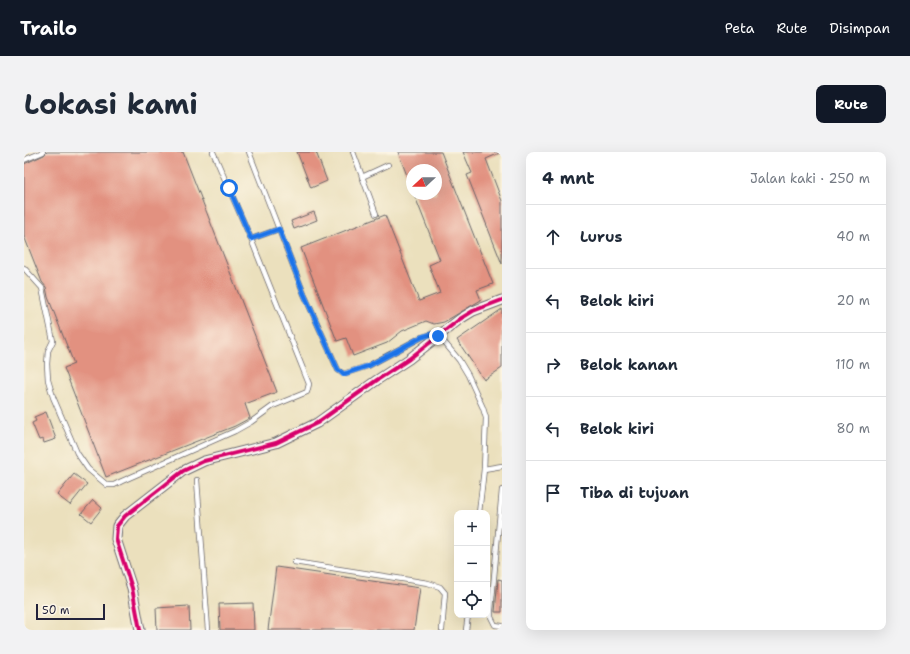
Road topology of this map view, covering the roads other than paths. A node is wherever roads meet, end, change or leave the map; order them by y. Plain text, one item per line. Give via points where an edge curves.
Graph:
1 (43, 152) edge
2 (213, 152) edge
3 (249, 152) edge
4 (353, 152) edge
5 (24, 160) edge
6 (388, 166) dead end
7 (362, 177) junction
8 (376, 214) dead end
9 (279, 229) junction
10 (251, 239) junction
11 (24, 268) edge
12 (502, 300) edge
13 (438, 336) junction
14 (502, 466) edge
15 (484, 468) junction
16 (197, 480) dead end
17 (502, 490) edge
18 (480, 510) edge
19 (294, 562) dead end
20 (468, 618) edge
21 (502, 626) edge
22 (140, 630) edge
23 (208, 630) edge
24 (442, 630) edge
25 (466, 630) edge

1 - 5 lane
2 - 10 lane
3 - 9 lane
4 - 7 lane
6 - 7 lane
7 - 8 lane
9 - 10 lane
9 - 13 lane via 304,294 338,370 344,374 350,373 422,337 432,334
10 - 11 lane via 309,384 307,392 273,406 235,431 114,485 107,485 88,469 67,432 48,380 48,351 53,341 42,288
12 - 13 street via 468,314
13 - 15 lane via 459,360 484,408
13 - 22 street via 410,359 317,423 276,442 204,461 183,471 125,516 117,526 116,539 132,588
14 - 15 lane
15 - 18 lane
16 - 23 lane
17 - 21 lane via 490,610 495,625
19 - 24 lane via 440,587 445,593
20 - 25 lane

